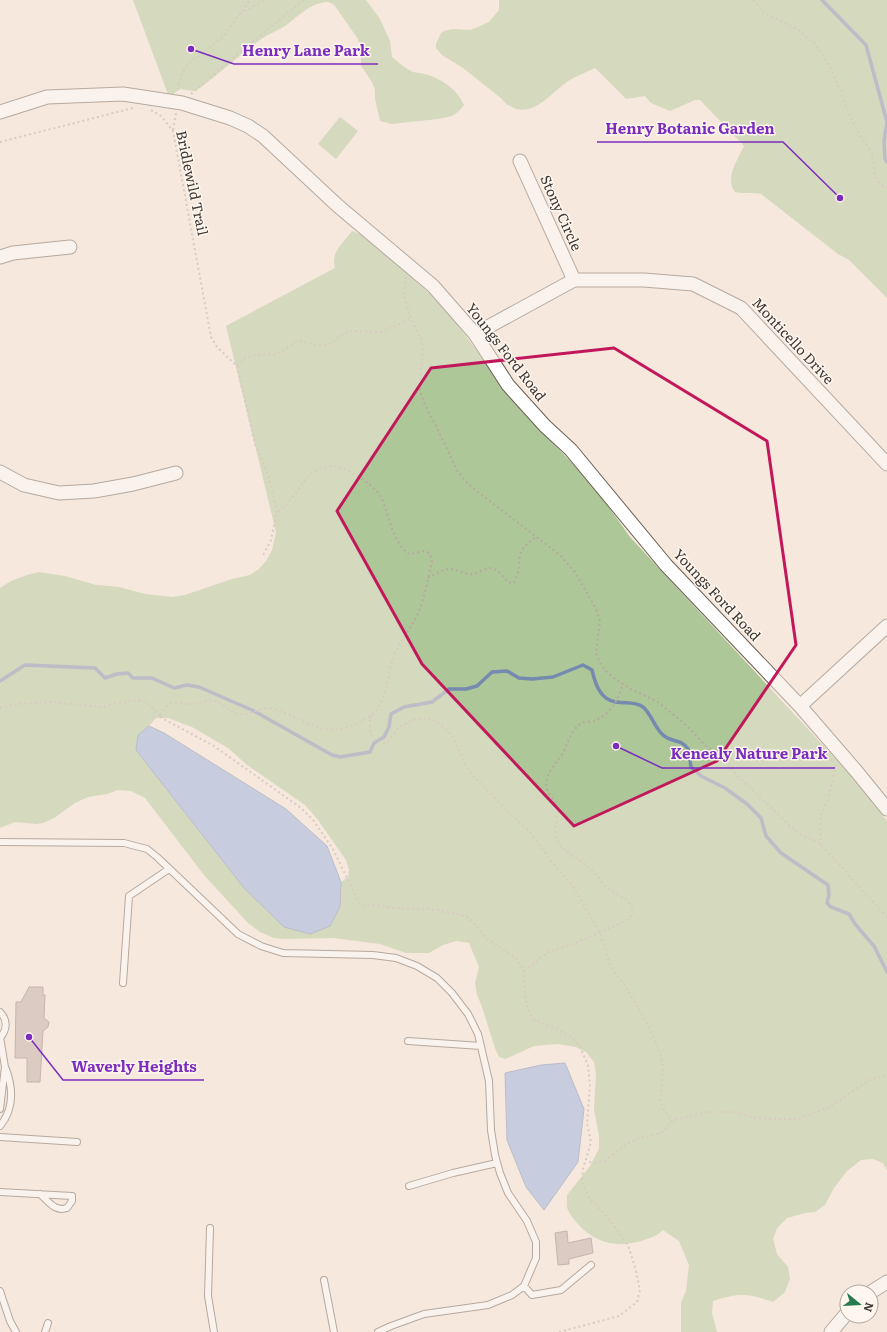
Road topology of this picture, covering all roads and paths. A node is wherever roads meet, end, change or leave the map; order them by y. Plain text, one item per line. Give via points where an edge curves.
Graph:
1 (250, 0) edge
2 (265, 0) edge
3 (304, 0) edge
4 (753, 0) edge
5 (239, 15) junction
6 (180, 102) junction
7 (138, 108) dead end
8 (150, 110) dead end
9 (0, 112) edge
10 (175, 122) dead end
11 (173, 131) junction
12 (0, 142) edge
13 (520, 161) dead end
14 (887, 187) edge
15 (70, 247) dead end
16 (0, 257) edge
17 (408, 264) junction
18 (574, 280) junction
19 (411, 319) junction
20 (475, 334) junction
21 (237, 366) junction
22 (887, 464) edge
23 (0, 472) edge
24 (176, 474) dead end
25 (277, 512) junction
26 (537, 537) junction
27 (262, 557) dead end
28 (428, 578) junction
29 (887, 626) edge
30 (623, 684) junction
31 (800, 706) junction
32 (0, 708) edge
33 (372, 715) junction
34 (160, 718) junction
35 (842, 755) junction
36 (887, 809) edge
37 (0, 842) edge
38 (821, 846) junction
39 (169, 869) junction
40 (887, 917) edge
41 (600, 933) junction
42 (524, 971) junction
43 (123, 983) dead end
44 (0, 1012) edge
45 (0, 1037) edge
46 (408, 1041) dead end
47 (481, 1046) junction
48 (5, 1067) junction
49 (887, 1075) edge
50 (0, 1109) edge
51 (674, 1120) junction
52 (0, 1126) edge
53 (0, 1137) edge
54 (77, 1142) dead end
55 (586, 1159) junction
56 (497, 1164) junction
57 (409, 1186) dead end
58 (0, 1192) edge
59 (40, 1194) junction
60 (210, 1228) dead end
61 (591, 1265) dead end
62 (324, 1280) dead end
63 (524, 1286) junction
64 (0, 1291) edge
65 (839, 1322) edge
66 (48, 1323) dead end
67 (391, 1326) junction
68 (16, 1332) edge
69 (45, 1332) edge
70 (214, 1332) edge
71 (334, 1332) edge
72 (378, 1332) edge
73 (388, 1332) edge
74 (559, 1332) edge
75 (831, 1332) edge

1 - 5 path
2 - 5 path
3 - 6 path
4 - 14 path via 764,13 797,29 814,43 830,66 855,127 872,153 875,175 881,185
5 - 6 path via 223,37 189,63 182,72 179,83
6 - 9 street, Youngs Ford Road via 123,94 47,97
6 - 17 street, Youngs Ford Road via 230,118 263,136 338,206
7 - 12 path
8 - 11 path, Bridlewild Trail via 161,116
10 - 11 path
11 - 21 path, Bridlewild Trail via 212,337 217,347
13 - 18 street, Stony Circle
15 - 16 street via 13,253
17 - 19 path via 404,296
17 - 20 street, Youngs Ford Road via 433,286
18 - 20 street, Monticello Drive
18 - 22 street, Monticello Drive via 644,280 692,284 741,308
19 - 21 path via 380,332 348,332 324,345 296,342 277,354 247,357
19 - 26 path via 423,350 420,391 458,472 468,484
20 - 31 street, Youngs Ford Road via 508,385 571,450 666,565
21 - 25 path via 255,444 269,477
23 - 24 street via 24,485 59,493 94,491
25 - 27 path via 271,540
25 - 28 path via 291,500 312,473 331,466 349,471 380,495 397,539 406,552 429,552 432,562
26 - 28 path via 525,544 521,551 514,583 508,582 500,572 489,568 475,574 445,570
26 - 30 path via 560,555 585,588 600,621 596,652 599,661 606,671
28 - 33 path via 419,612 395,652 383,698
29 - 31 street
30 - 38 path via 668,709 783,821
30 - 41 path via 617,700 609,711 593,721 580,723 575,729 547,778 546,785 557,807 554,831 561,846 566,853 586,865 609,889 632,907 632,915 627,920
31 - 35 street, Youngs Ford Road
32 - 34 path via 51,702 101,706 134,700 146,702
33 - 34 path via 341,730 329,730 315,727 272,708 264,708 245,715 210,700 193,705 176,702 169,704 164,708
33 - 41 path via 370,730 375,740 381,744 388,742 398,728 412,720 428,718 447,730 455,740 472,775 530,832 573,886
34 - 42 path via 214,746 301,808 313,820 333,849 362,906 428,909 467,917 486,938 516,958
35 - 36 street, Youngs Ford Road
35 - 38 path via 834,767 832,785 822,813
37 - 39 lane via 124,843 147,849
38 - 40 path
39 - 43 lane via 129,896
39 - 47 lane via 238,934 261,946 283,953 373,955 396,958 417,966 437,978 452,993 468,1014
41 - 42 path via 548,952
41 - 51 path via 614,972 626,987 656,1044 663,1070 660,1100 667,1115
42 - 55 path via 525,996 532,1017 571,1037 579,1045 588,1065 588,1123 591,1142
44 - 45 lane via 6,1023
45 - 48 lane
46 - 47 lane
47 - 56 lane via 488,1081 491,1130
48 - 50 lane
48 - 52 lane via 11,1081 10,1109
49 - 51 path via 869,1080 827,1108 797,1119 771,1120 733,1112 708,1112
51 - 55 path via 661,1134 636,1139 606,1160 595,1163
53 - 54 lane
55 - 74 path via 582,1181 589,1198 610,1220 628,1245 640,1290 637,1302 620,1316
56 - 57 lane
56 - 63 lane via 508,1193 527,1221 536,1242 536,1258
58 - 59 lane
59 - 59 lane via 59,1209 67,1208 72,1201 72,1196
60 - 70 lane via 208,1296
61 - 63 lane via 561,1290 532,1295
62 - 71 lane
63 - 67 lane via 512,1295 488,1305 424,1314
64 - 68 lane
65 - 75 street
66 - 69 lane
67 - 72 lane
67 - 73 lane

